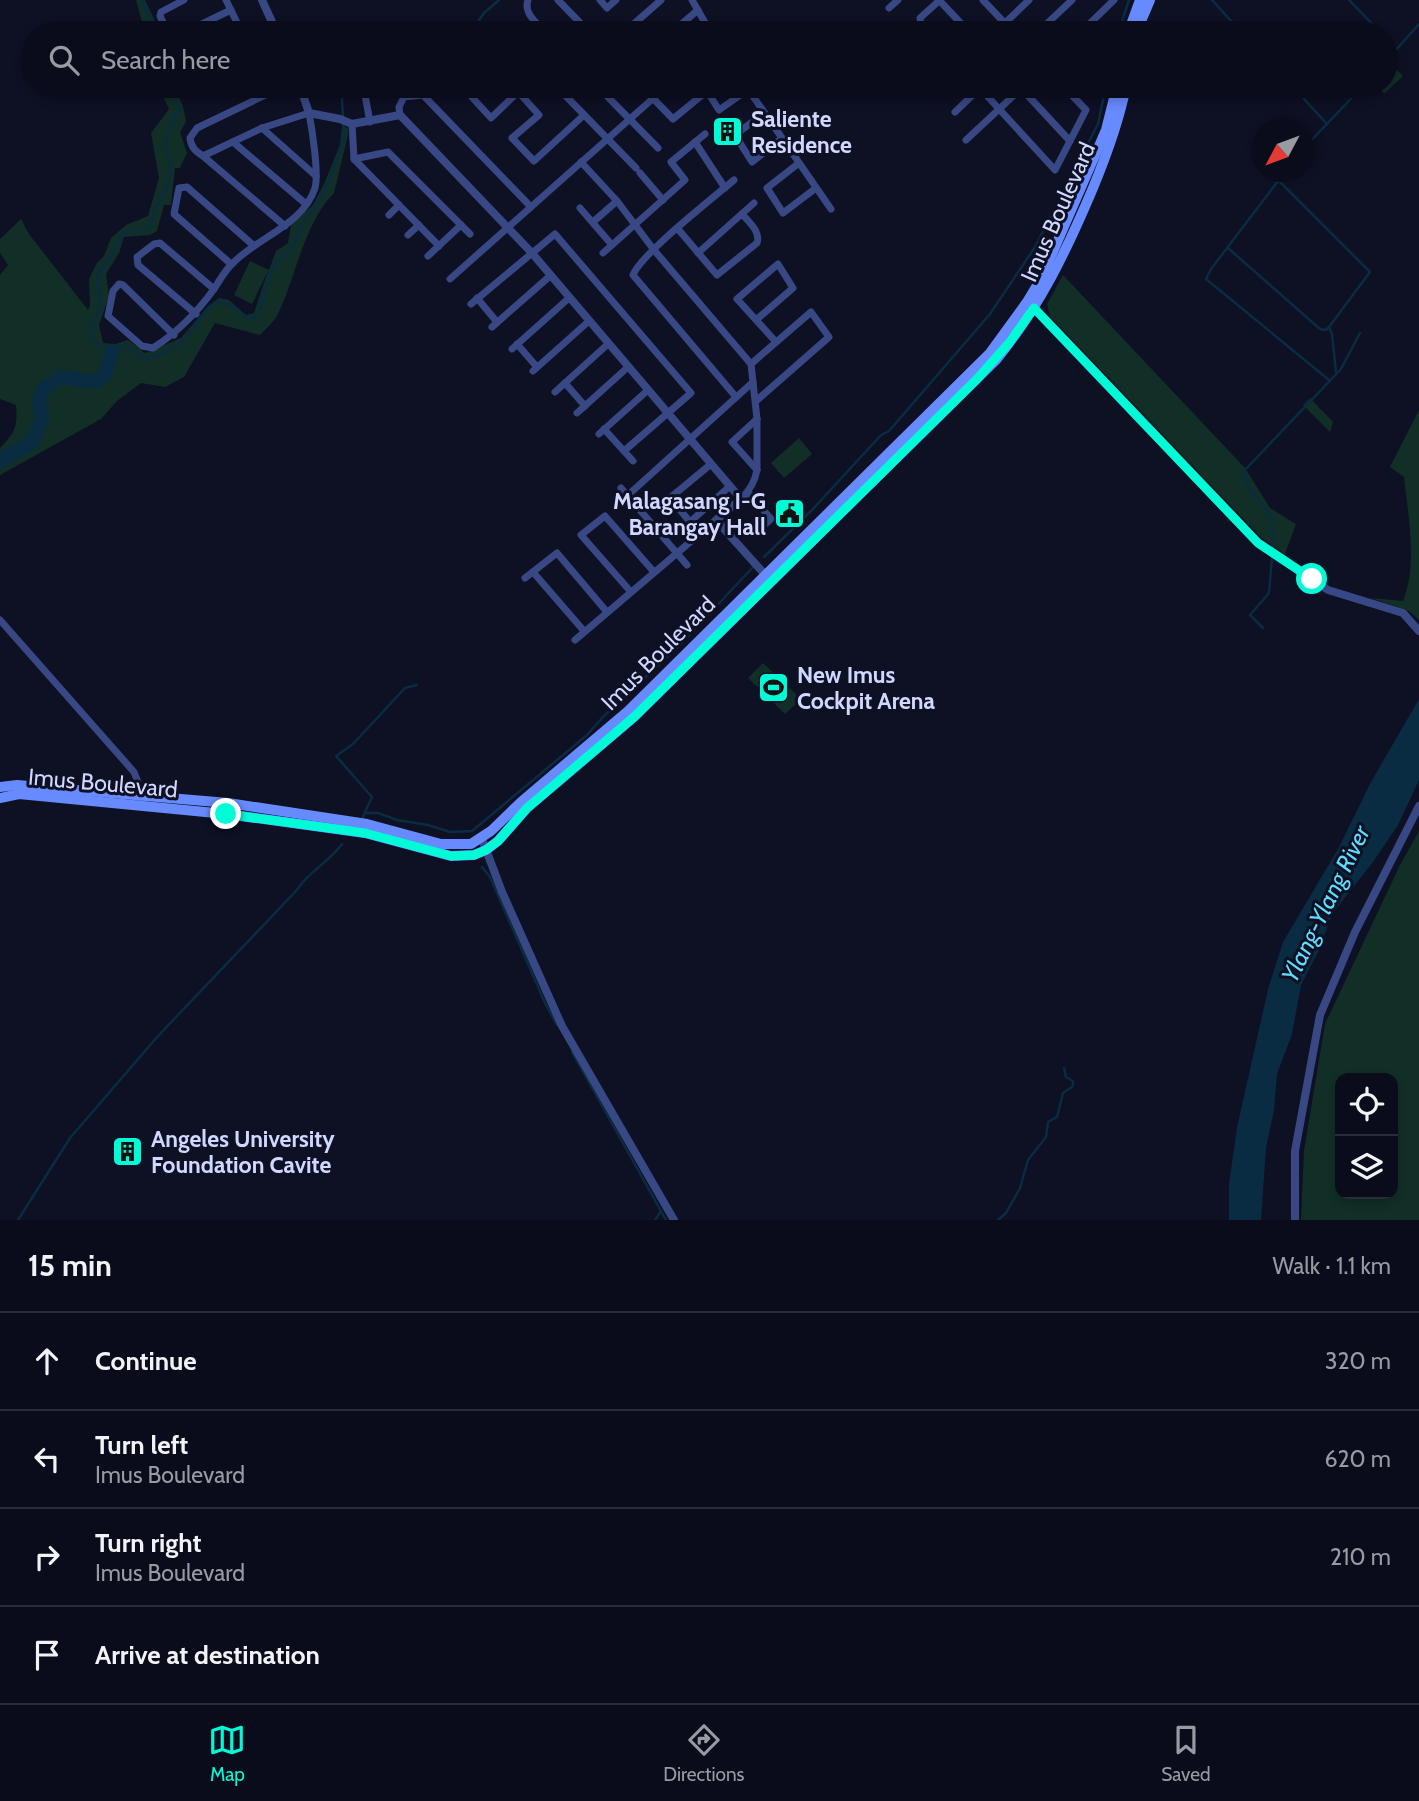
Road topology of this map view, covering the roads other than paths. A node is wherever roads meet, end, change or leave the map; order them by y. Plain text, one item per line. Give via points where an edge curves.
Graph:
1 (184, 0) edge
2 (226, 0) edge
3 (262, 0) edge
4 (528, 0) edge
5 (558, 0) edge
6 (600, 0) edge
7 (616, 0) edge
8 (661, 0) edge
9 (692, 0) edge
10 (898, 0) edge
11 (939, 0) edge
12 (983, 0) edge
13 (1029, 0) edge
14 (1072, 0) edge
15 (1140, 0) edge
16 (1150, 0) edge
17 (1110, 2) edge
18 (889, 8) dead end
19 (231, 10) junction
20 (698, 10) junction
21 (163, 21) edge
22 (208, 21) edge
23 (236, 21) edge
24 (272, 21) edge
25 (536, 21) edge
26 (578, 21) edge
27 (637, 21) edge
28 (685, 21) edge
29 (704, 21) edge
30 (920, 21) edge
31 (959, 21) edge
32 (1002, 21) edge
33 (1006, 21) edge
34 (1050, 21) edge
35 (1092, 21) edge
36 (1132, 21) edge
37 (1141, 21) edge
38 (259, 98) edge
39 (304, 98) edge
40 (366, 98) edge
41 (404, 98) edge
42 (426, 98) edge
43 (473, 98) edge
44 (508, 98) edge
45 (524, 98) edge
46 (568, 98) edge
47 (609, 98) edge
48 (653, 98) joint
49 (698, 98) edge
50 (711, 98) edge
51 (735, 98) edge
52 (754, 98) edge
53 (968, 98) edge
54 (989, 98) edge
55 (1010, 98) edge
56 (1031, 98) edge
57 (1074, 98) edge
58 (1114, 98) edge
59 (1123, 98) edge
60 (999, 110) junction
61 (955, 112) dead end
62 (309, 113) junction
63 (764, 113) junction
64 (400, 115) junction
65 (584, 115) junction
66 (629, 119) junction
67 (346, 122) junction
68 (370, 122) junction
69 (262, 128) junction
70 (705, 134) dead end
71 (782, 138) junction
72 (607, 139) junction
73 (966, 140) dead end
74 (1070, 141) junction
75 (233, 142) junction
76 (695, 142) junction
77 (658, 148) dead end
78 (203, 156) junction
79 (354, 159) junction
80 (581, 162) junction
81 (799, 163) junction
82 (316, 176) junction
83 (734, 180) dead end
84 (725, 188) junction
85 (817, 188) junction
86 (663, 200) junction
87 (617, 201) junction
88 (754, 203) dead end
89 (306, 204) junction
90 (399, 205) junction
91 (531, 207) junction
92 (580, 208) dead end
93 (831, 209) dead end
94 (742, 214) junction
95 (389, 215) dead end
96 (593, 222) junction
97 (419, 225) junction
98 (461, 225) junction
99 (635, 225) junction
100 (285, 226) junction
101 (508, 227) junction
102 (678, 229) junction
103 (470, 234) dead end
104 (408, 235) dead end
105 (612, 245) junction
106 (253, 246) junction
107 (439, 246) junction
108 (654, 250) junction
109 (531, 253) junction
110 (603, 253) dead end
111 (698, 253) junction
112 (428, 256) dead end
113 (231, 264) junction
114 (550, 276) junction
115 (450, 279) dead end
116 (214, 289) junction
117 (569, 298) junction
118 (1031, 305) junction
119 (196, 314) junction
120 (756, 320) junction
121 (589, 321) junction
122 (174, 335) junction
123 (776, 342) junction
124 (608, 344) junction
125 (751, 363) junction
126 (628, 368) junction
127 (753, 382) junction
128 (565, 383) junction
129 (648, 390) junction
130 (555, 392) dead end
131 (736, 397) junction
132 (756, 401) junction
133 (585, 406) junction
134 (577, 413) dead end
135 (668, 414) junction
136 (757, 419) junction
137 (690, 439) junction
138 (624, 451) junction
139 (633, 461) dead end
140 (711, 464) junction
141 (757, 470) junction
142 (730, 486) junction
143 (621, 488) dead end
144 (748, 492) junction
145 (627, 496) junction
146 (741, 499) junction
147 (716, 520) junction
148 (690, 522) junction
149 (760, 529) dead end
150 (700, 534) junction
151 (677, 553) junction
152 (687, 565) dead end
153 (533, 572) junction
154 (654, 572) junction
155 (526, 578) dead end
156 (768, 578) junction
157 (631, 592) junction
158 (607, 612) junction
159 (0, 620) edge
160 (584, 631) junction
161 (1419, 631) edge
162 (575, 640) dead end
163 (0, 787) edge
164 (0, 798) edge
165 (139, 800) junction
166 (1419, 806) edge
167 (482, 839) junction
168 (486, 850) junction
169 (674, 1220) edge
170 (1295, 1220) edge

1 - 21 street via 163,10
2 - 19 street
3 - 24 street
4 - 25 street via 528,13
5 - 26 street
6 - 7 street via 607,8
8 - 27 street
9 - 20 street
10 - 18 street
11 - 30 street
11 - 31 street
12 - 32 street
13 - 33 street
14 - 34 street
15 - 36 main road
16 - 37 main road
17 - 35 street
19 - 22 street
19 - 23 street
20 - 28 street
20 - 29 street
38 - 78 street via 197,128 190,143
39 - 62 street
40 - 68 street
41 - 64 street
42 - 91 street
43 - 44 street via 491,118
45 - 65 street via 539,114 512,138 534,161
46 - 65 street
47 - 66 street
48 - 49 street via 673,119
48 - 66 street
50 - 51 street via 719,110
52 - 63 street
53 - 61 street
54 - 60 street
55 - 60 street
56 - 74 street
57 - 74 street via 1086,110
58 - 118 main road, Imus Boulevard via 1106,130
59 - 118 main road, Imus Boulevard via 1114,135 1083,212 1050,283
60 - 73 street
60 - 74 street via 1055,170
62 - 67 street
62 - 69 street
62 - 82 street
63 - 71 street
63 - 71 street via 735,135 752,162
64 - 68 street
64 - 101 street
65 - 72 street
66 - 72 street
66 - 77 street
67 - 68 street
67 - 79 street
69 - 75 street
69 - 82 street
70 - 76 street
71 - 81 street
72 - 80 street
72 - 86 street
75 - 78 street
75 - 89 street
76 - 84 street
76 - 86 street via 671,162 685,180
78 - 100 street
79 - 90 street
79 - 98 street via 388,152
80 - 87 street
80 - 91 street
81 - 85 street
81 - 85 street via 767,188 783,213
82 - 89 street
83 - 84 street
84 - 102 street
85 - 93 street
86 - 99 street
87 - 96 street
87 - 99 street
88 - 94 street
89 - 100 street
90 - 95 street
90 - 97 street
91 - 101 street
92 - 96 street
94 - 111 street
94 - 111 street via 758,234 757,243 718,275
96 - 105 street
97 - 104 street
97 - 107 street
98 - 103 street
98 - 107 street
99 - 105 street
99 - 108 street
100 - 106 street
101 - 109 street
101 - 115 street
102 - 108 street
102 - 111 street
105 - 110 street
106 - 113 street
106 - 113 street via 181,186 174,214
107 - 112 street
108 - 125 street
108 - 131 street via 637,267 634,279
109 - 114 street
109 - 114 street via 474,301 495,324
109 - 135 street via 555,234 682,382 691,393
113 - 116 street
114 - 117 street
116 - 119 street
116 - 119 street via 160,243 137,257 138,265
117 - 121 street
117 - 121 street via 515,346 535,369
118 - 156 main road, Imus Boulevard via 1009,343 977,379
118 - 161 street via 1268,551 1335,593 1409,616
119 - 122 street
120 - 120 street via 793,288 778,264 737,299
120 - 123 street
121 - 124 street
122 - 122 street via 124,285 116,285 110,319 145,348
123 - 125 street
123 - 132 street via 811,313 829,337
124 - 126 street
124 - 128 street
125 - 127 street
126 - 129 street
126 - 133 street
127 - 131 street
127 - 132 street
128 - 130 street
128 - 133 street
129 - 135 street
129 - 138 street via 602,431
131 - 137 street
132 - 136 street
133 - 134 street
135 - 137 street
135 - 138 street
136 - 141 street
136 - 141 street via 732,442
137 - 140 street
137 - 145 street
138 - 139 street
140 - 142 street
140 - 148 street via 670,498
141 - 144 street
142 - 146 street
142 - 148 street
143 - 145 street
144 - 146 street
144 - 149 street via 771,519
145 - 151 street
146 - 147 street
147 - 150 street
147 - 156 street
148 - 150 street
150 - 151 street
151 - 152 street
151 - 154 street
153 - 155 street
153 - 158 street via 557,553
153 - 160 street
154 - 157 street
154 - 157 street via 605,516 581,535
156 - 167 main road, Imus Boulevard via 628,711
156 - 168 main road, Imus Boulevard via 625,727 527,808
157 - 158 street
158 - 160 street
159 - 165 street via 134,772
160 - 162 street
163 - 165 main road, Imus Boulevard via 17,785
164 - 165 main road, Imus Boulevard via 19,794
165 - 167 main road, Imus Boulevard via 228,803 368,824 451,846
165 - 168 main road, Imus Boulevard via 365,833 451,856
166 - 170 street via 1355,932 1320,1014 1295,1151
167 - 168 street
168 - 169 street via 562,1026

